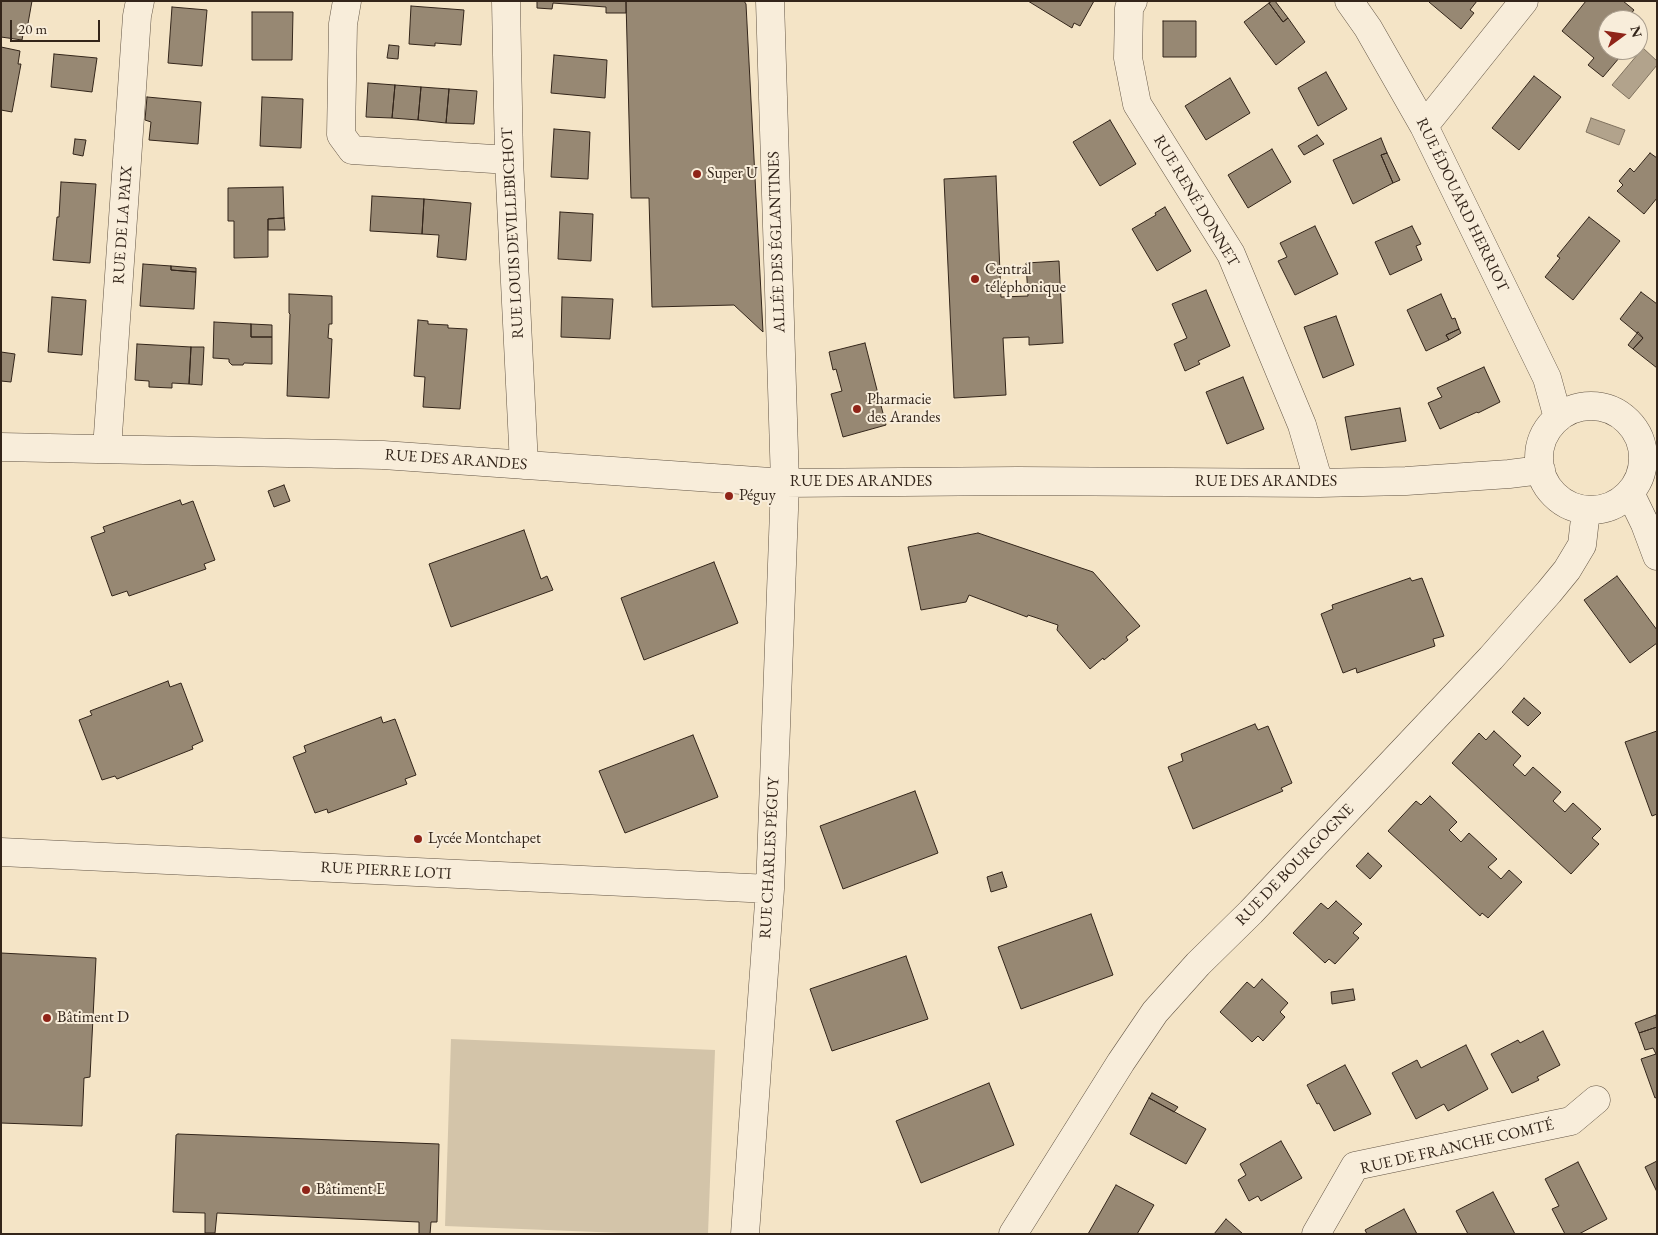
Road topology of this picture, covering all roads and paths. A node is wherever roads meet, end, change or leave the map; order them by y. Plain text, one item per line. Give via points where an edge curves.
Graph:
1 (140, 1) edge
2 (346, 1) edge
3 (506, 1) edge
4 (770, 1) edge
5 (1133, 1) edge
6 (1349, 1) edge
7 (1524, 1) edge
8 (1424, 126) junction
9 (509, 160) junction
10 (1558, 418) junction
11 (1647, 430) edge
12 (1, 447) edge
13 (107, 449) junction
14 (524, 464) junction
15 (1541, 470) junction
16 (785, 483) junction
17 (1319, 483) junction
18 (1630, 494) junction
19 (1586, 510) junction
20 (1657, 556) edge
21 (1, 852) edge
22 (770, 889) junction
23 (1596, 1100) dead end
24 (745, 1234) edge
25 (1013, 1234) edge
26 (1316, 1234) edge

1 - 13 street, RUE DE LA PAIX
2 - 9 street via 341,135 352,150
3 - 9 street, RUE LOUIS DEVILLEBICHOT
4 - 16 street, ALLÉE DES ÉGLANTINES
5 - 17 street, RUE RENÉ DONNET via 1129,8 1128,58 1137,104 1231,254 1302,425
6 - 8 street, RUE ÉDOUARD HERRIOT
7 - 8 street
8 - 10 street, RUE ÉDOUARD HERRIOT via 1547,378
9 - 14 street, RUE LOUIS DEVILLEBICHOT
10 - 11 street via 1586,406 1601,407
10 - 15 street via 1542,441
11 - 18 street via 1643,465
12 - 13 street, RUE DES ARANDES
13 - 14 street, RUE DES ARANDES via 383,455
14 - 16 street, RUE DES ARANDES
15 - 17 street, RUE DES ARANDES via 1406,482
15 - 19 street via 1557,497
16 - 17 street, RUE DES ARANDES
16 - 22 street, RUE CHARLES PÉGUY
18 - 19 street via 1602,509
18 - 20 street
19 - 25 street, RUE DE BOURGOGNE via 1582,544 1549,592 1155,1012
21 - 22 street, RUE PIERRE LOTI
22 - 24 street, RUE CHARLES PÉGUY
23 - 26 street, RUE DE FRANCHE COMTÉ via 1571,1121 1355,1166

